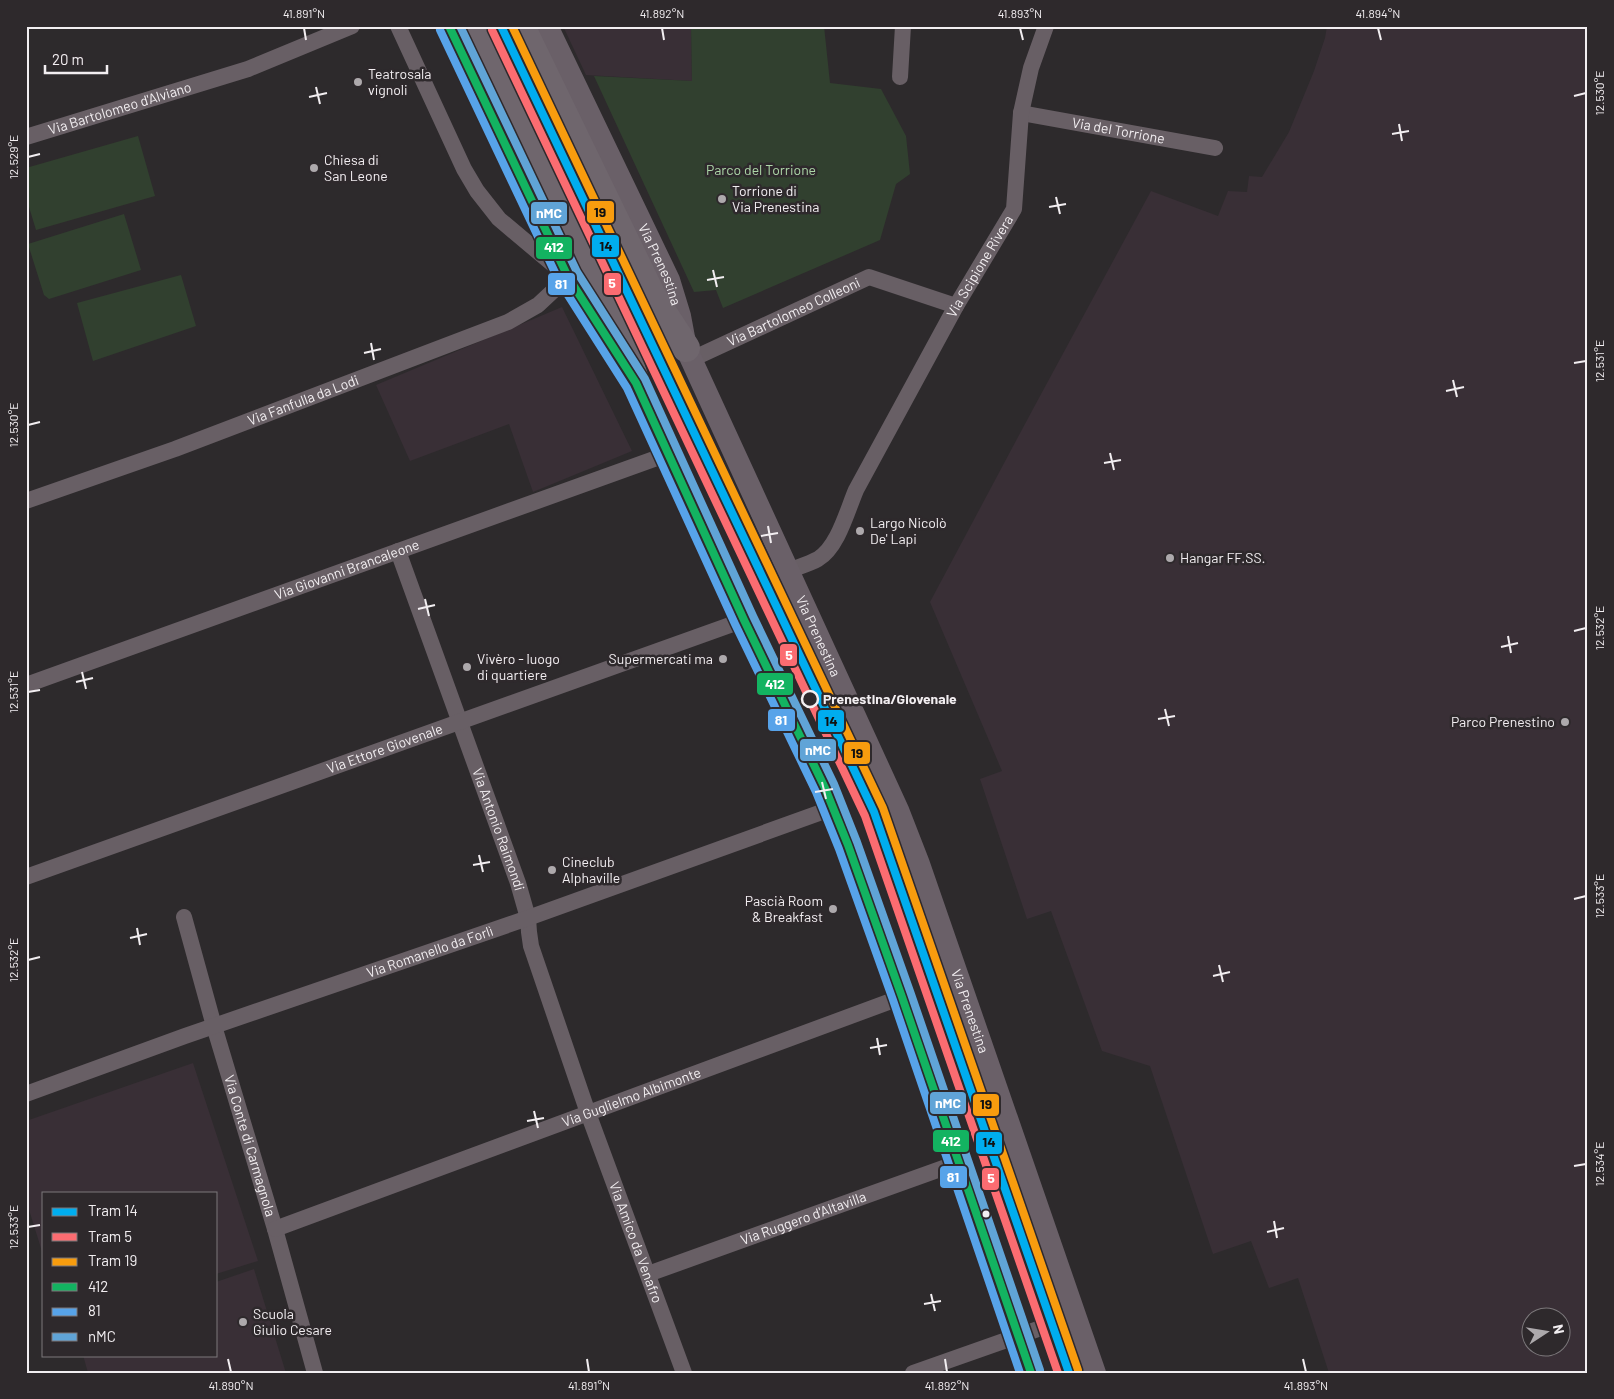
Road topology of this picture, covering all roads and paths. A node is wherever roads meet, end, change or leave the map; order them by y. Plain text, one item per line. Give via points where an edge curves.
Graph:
1 (352, 26) edge
2 (398, 26) edge
3 (449, 26) edge
4 (475, 26) edge
5 (521, 26) edge
6 (547, 26) edge
7 (903, 26) edge
8 (1046, 26) edge
9 (900, 77) dead end
10 (1021, 114) junction
11 (26, 136) edge
12 (1215, 148) dead end
13 (568, 277) junction
14 (956, 306) junction
15 (689, 354) junction
16 (636, 383) junction
17 (668, 454) junction
18 (26, 501) edge
19 (398, 551) junction
20 (788, 571) junction
21 (744, 620) junction
22 (26, 685) edge
23 (460, 721) junction
24 (833, 808) junction
25 (26, 877) edge
26 (184, 917) dead end
27 (528, 918) junction
28 (902, 997) junction
29 (214, 1026) junction
30 (26, 1094) edge
31 (588, 1113) junction
32 (960, 1162) junction
33 (275, 1229) junction
34 (648, 1274) junction
35 (1075, 1316) junction
36 (1018, 1336) junction
37 (315, 1373) edge
38 (684, 1373) edge
39 (913, 1373) edge
40 (1031, 1373) edge
41 (1095, 1373) edge

1 - 11 street, Via Bartolomeo d'Alviano via 248,69
2 - 13 street via 477,192 499,219
3 - 13 main road
4 - 16 highway via 607,302
5 - 15 highway via 647,287
6 - 15 main road, Via Prenestina via 669,280
7 - 9 street
8 - 10 street, Via Scipione Rivera via 1031,68
10 - 12 street, Via del Torrione
10 - 14 street, Via Scipione Rivera via 1014,209
13 - 16 main road
13 - 18 street, Via Fanfulla da Lodi via 538,304 508,322 175,449
14 - 15 street, Via Bartolomeo Colleoni via 869,277
14 - 20 street, Via Scipione Rivera via 856,490 841,528 819,558
15 - 20 main road, Via Prenestina
16 - 17 main road
17 - 19 street, Via Giovanni Brancaleone
17 - 21 main road
19 - 22 street, Via Giovanni Brancaleone
19 - 23 street, Via Antonio Raimondi
20 - 35 main road, Via Prenestina via 887,785 919,864
21 - 23 street, Via Ettore Giovenale
21 - 24 main road
23 - 25 street, Via Ettore Giovenale
23 - 27 street, Via Antonio Raimondi
24 - 27 street, Via Romanello da Forlì
24 - 28 main road
26 - 29 street, Via Conte di Carmagnola
27 - 29 street, Via Romanello da Forlì
27 - 31 street, Via Antonio Raimondi via 531,946
28 - 31 street, Via Guglielmo Albimonte
28 - 32 main road
29 - 30 street, Via Romanello da Forlì
29 - 33 street, Via Conte di Carmagnola
31 - 33 street, Via Guglielmo Albimonte
31 - 34 street, Via Amico da Venafro
32 - 34 street, Via Ruggero d'Altavilla
32 - 36 main road
33 - 37 street, Via Conte di Carmagnola
34 - 38 street, Via Amico da Venafro
35 - 36 street
35 - 41 main road, Via Prenestina
36 - 39 street
36 - 40 main road

